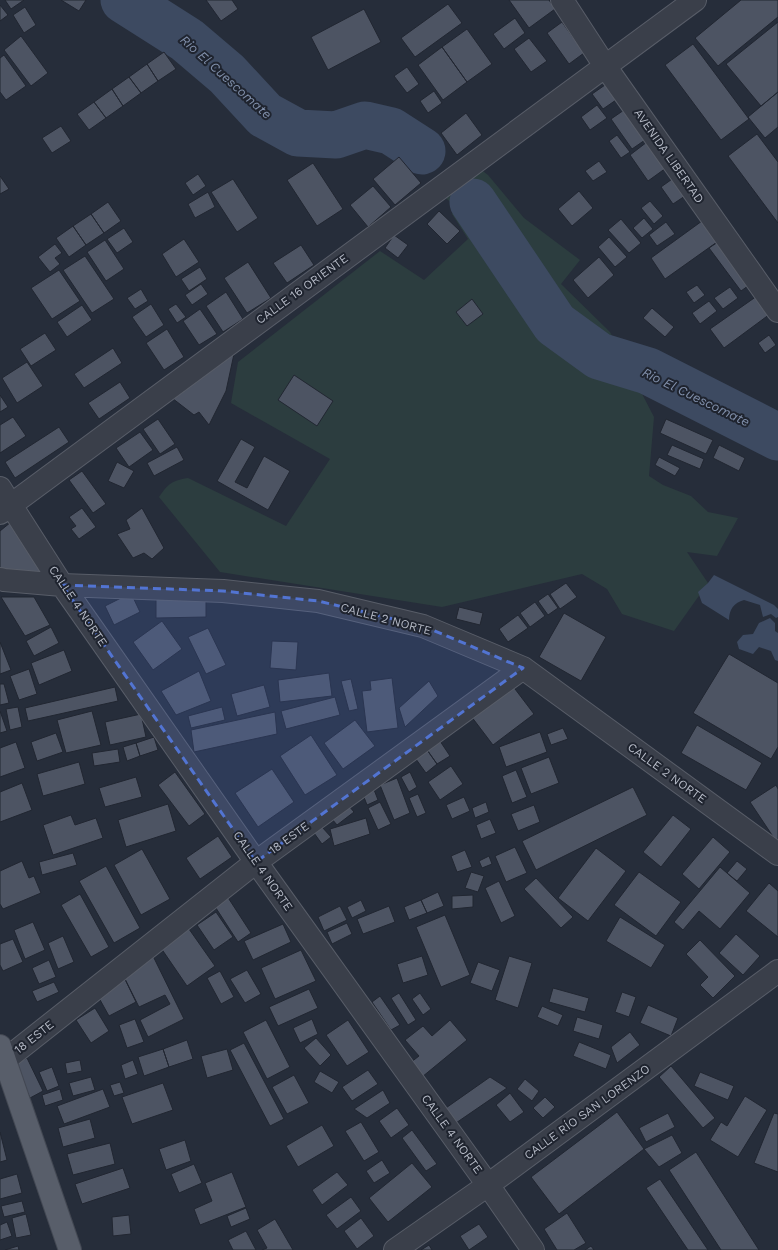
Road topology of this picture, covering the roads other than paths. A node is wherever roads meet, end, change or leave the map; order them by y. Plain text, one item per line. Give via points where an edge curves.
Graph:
1 (562, 0) edge
2 (695, 0) edge
3 (605, 66) junction
4 (778, 311) edge
5 (4, 502) edge
6 (0, 579) edge
7 (62, 585) junction
8 (523, 668) junction
9 (778, 854) edge
10 (256, 862) junction
11 (778, 971) edge
12 (2, 1053) edge
13 (488, 1185) junction
14 (70, 1250) edge
15 (395, 1250) edge
16 (533, 1250) edge

1 - 3 street, AVENIDA LIBERTAD
2 - 3 street, CALLE 16 ORIENTE
3 - 4 street, AVENIDA LIBERTAD
3 - 5 street, CALLE 16 ORIENTE
5 - 7 street, CALLE 4 NORTE
6 - 7 street, CALLE 2 NORTE
7 - 8 street, CALLE 2 NORTE via 223,590 318,601 423,626
7 - 10 street, CALLE 4 NORTE
8 - 9 street, CALLE 2 NORTE
8 - 10 street, 18 ESTE
10 - 12 street, 18 ESTE
10 - 13 street, CALLE 4 NORTE
11 - 13 street, CALLE RÍO SAN LORENZO
12 - 14 main road
13 - 15 street, CALLE RÍO SAN LORENZO
13 - 16 street, CALLE 4 NORTE

